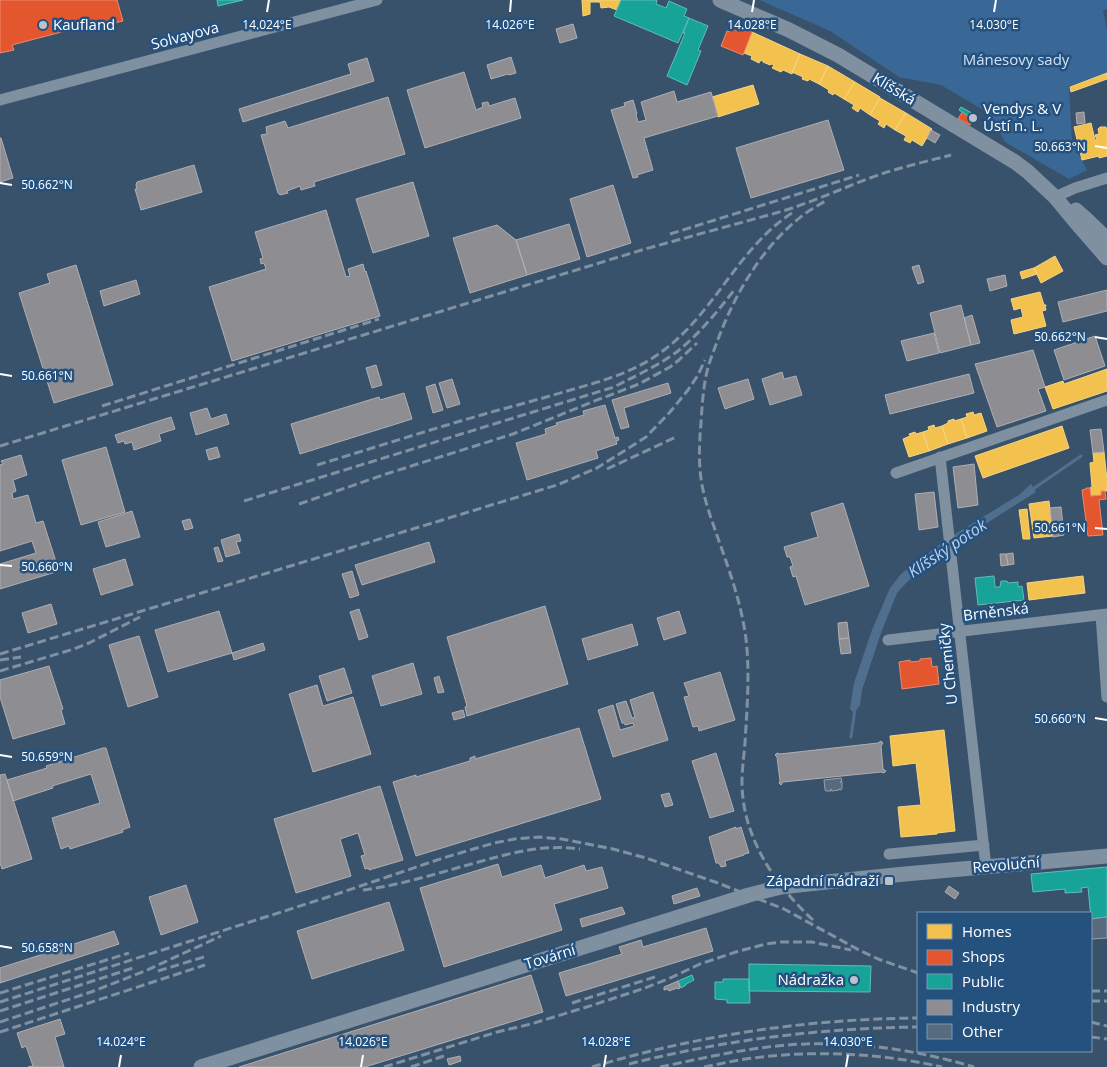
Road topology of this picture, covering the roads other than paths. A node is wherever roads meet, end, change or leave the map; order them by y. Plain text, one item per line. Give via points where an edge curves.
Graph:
1 (377, 0) edge
2 (720, 0) edge
3 (0, 100) edge
4 (1107, 178) edge
5 (1056, 197) junction
6 (1107, 240) edge
7 (1107, 258) edge
8 (1107, 400) edge
9 (940, 457) junction
10 (896, 473) dead end
11 (1104, 614) edge
12 (960, 632) junction
13 (888, 640) dead end
14 (1107, 697) edge
15 (984, 845) junction
16 (889, 854) dead end
17 (1107, 856) edge
18 (986, 867) junction
19 (905, 874) joint
20 (201, 1067) edge

1 - 3 street, Solvayova
2 - 5 street, Klíšská via 845,59 1015,162
4 - 5 street
5 - 6 street, Klíšská via 1078,212
5 - 7 street, Klíšská
8 - 9 street
9 - 10 street
9 - 12 street, U Chemičky
11 - 12 street, Brněnská
11 - 14 street
12 - 13 street, Brněnská
12 - 15 street, U Chemičky
15 - 16 street, Revoluční
15 - 18 street, U Chemičky
17 - 18 street, Revoluční
18 - 19 street, Revoluční
19 - 20 street, Tovární via 781,887 749,895

